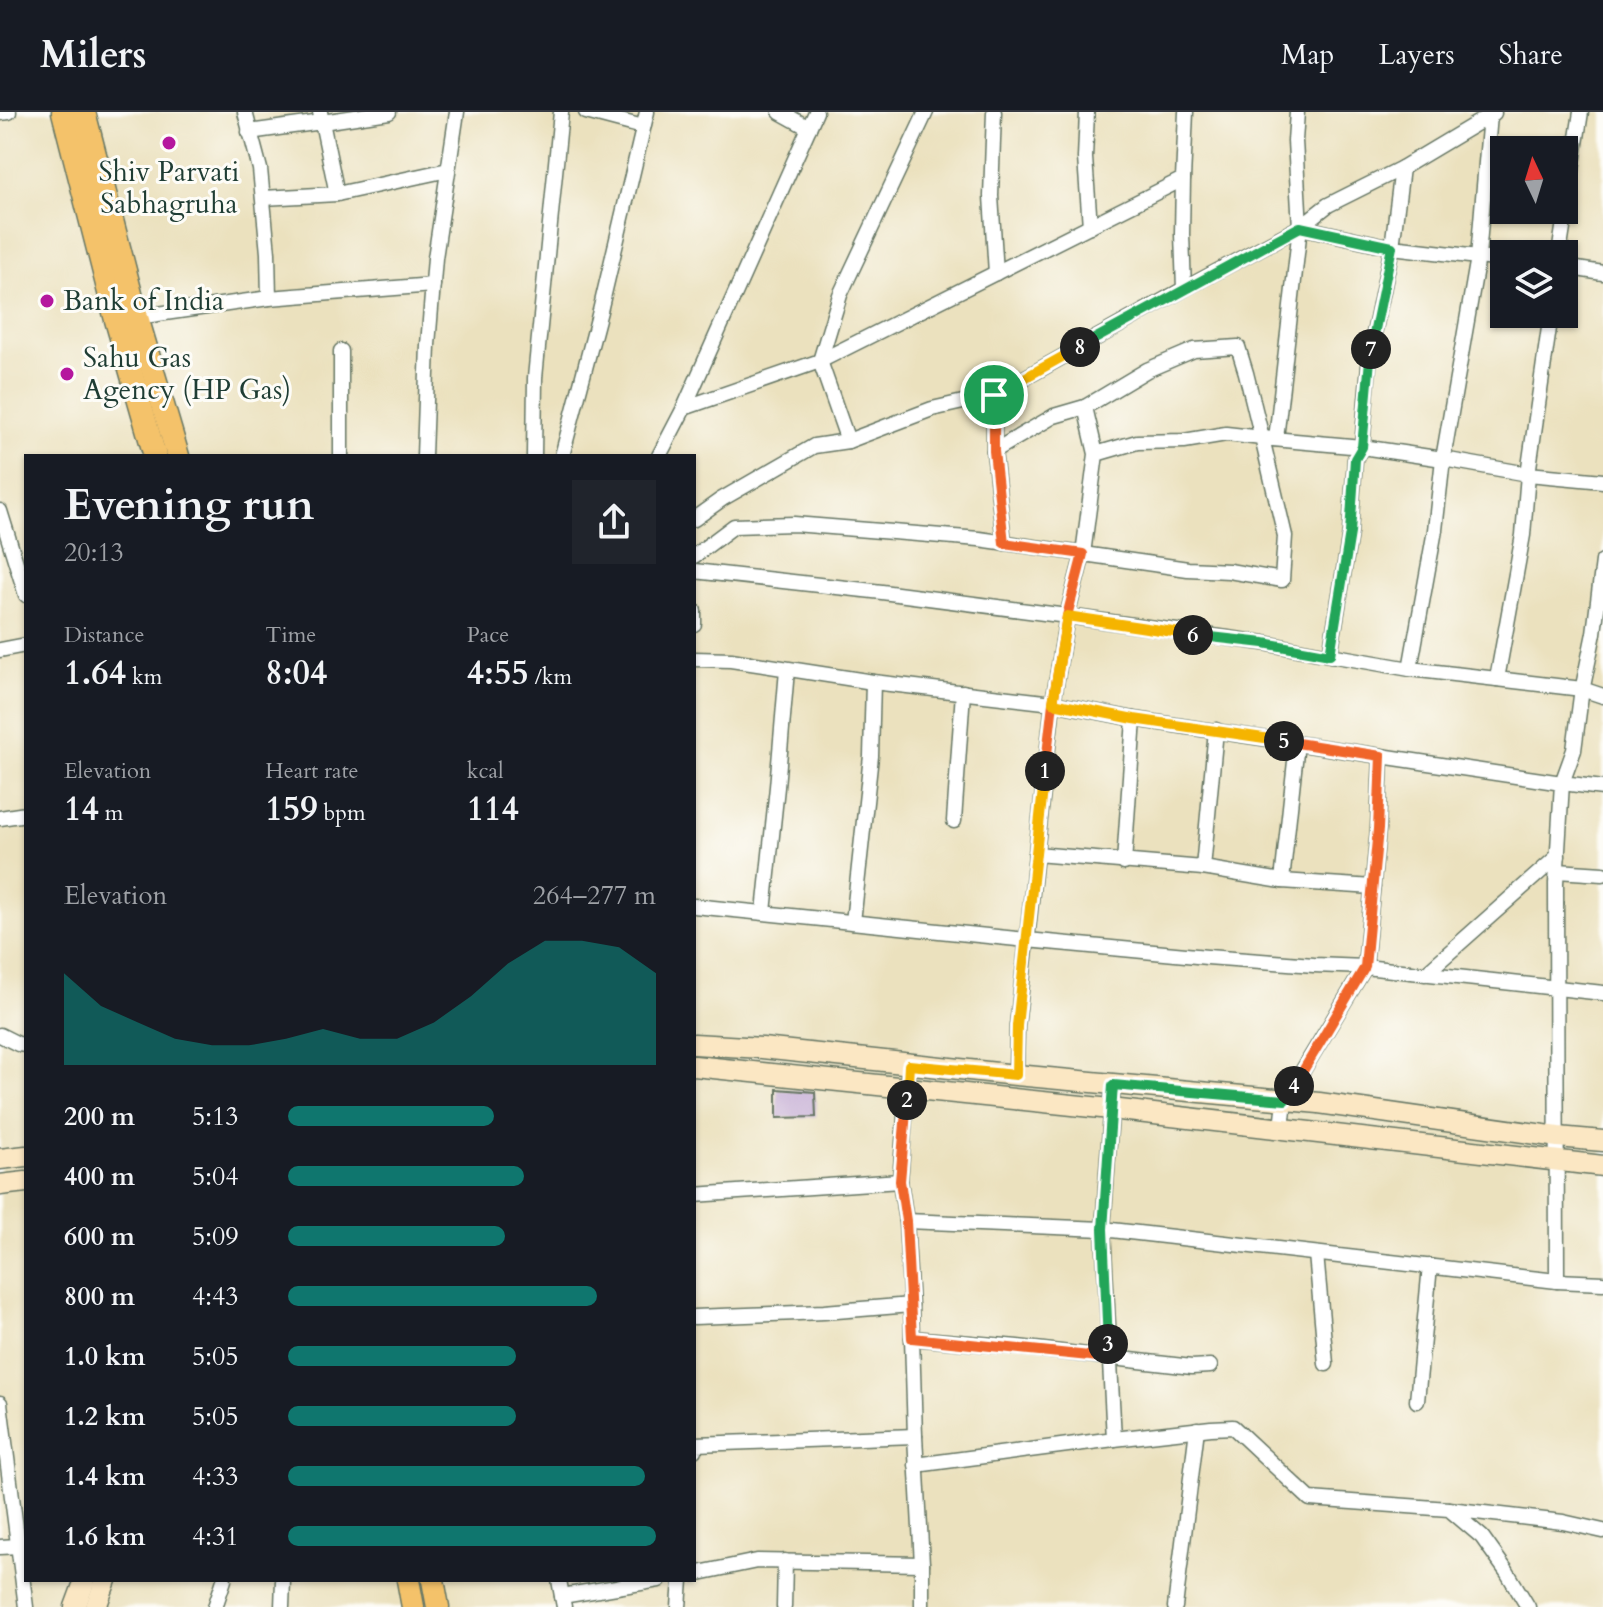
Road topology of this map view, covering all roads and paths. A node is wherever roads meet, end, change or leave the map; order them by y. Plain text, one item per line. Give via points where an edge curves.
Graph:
1 (9, 112) edge
2 (63, 112) edge
3 (84, 112) edge
4 (245, 112) edge
5 (389, 112) edge
6 (457, 112) edge
7 (561, 112) edge
8 (586, 112) edge
9 (647, 112) edge
10 (780, 112) edge
11 (816, 112) edge
12 (926, 112) edge
13 (994, 112) edge
14 (1087, 112) edge
15 (1186, 112) edge
16 (1297, 112) edge
17 (1581, 112) edge
18 (0, 113) edge
19 (1493, 114) edge
20 (321, 117) edge
21 (643, 127) junction
22 (809, 128) junction
23 (249, 131) junction
24 (1402, 168) junction
25 (448, 170) junction
26 (1183, 179) junction
27 (337, 194) junction
28 (263, 198) junction
29 (1090, 226) junction
30 (1300, 227) junction
31 (1561, 240) edge
32 (1392, 247) junction
33 (1478, 257) junction
34 (1490, 258) edge
35 (1578, 269) edge
36 (996, 273) junction
37 (1603, 273) edge
38 (433, 285) junction
39 (1184, 289) junction
40 (269, 298) junction
41 (137, 317) junction
42 (1549, 328) edge
43 (341, 351) dead end
44 (820, 361) junction
45 (994, 395) junction
46 (1085, 407) junction
47 (684, 408) junction
48 (1269, 438) junction
49 (848, 441) junction
50 (1362, 447) junction
51 (994, 451) junction
52 (154, 454) edge
53 (177, 454) edge
54 (341, 454) edge
55 (424, 454) edge
56 (534, 454) edge
57 (563, 454) edge
58 (660, 454) edge
59 (1096, 454) junction
60 (1443, 459) junction
61 (1528, 474) junction
62 (1603, 481) edge
63 (0, 511) edge
64 (696, 518) edge
65 (1004, 543) junction
66 (1083, 554) junction
67 (696, 558) edge
68 (1603, 561) edge
69 (696, 571) edge
70 (24, 589) edge
71 (1067, 616) junction
72 (24, 645) edge
73 (0, 650) edge
74 (1330, 655) junction
75 (696, 659) edge
76 (1410, 669) junction
77 (787, 670) junction
78 (1497, 679) junction
79 (873, 682) junction
80 (1582, 689) junction
81 (963, 692) junction
82 (1603, 696) edge
83 (1053, 703) junction
84 (1134, 719) junction
85 (1216, 730) junction
86 (1297, 743) junction
87 (1381, 756) junction
88 (1562, 783) junction
89 (1603, 788) edge
90 (24, 814) edge
91 (0, 818) edge
92 (954, 821) dead end
93 (1036, 854) junction
94 (1558, 856) junction
95 (1124, 863) junction
96 (1203, 868) junction
97 (1557, 871) junction
98 (1603, 874) edge
99 (1282, 881) junction
100 (1373, 887) junction
101 (696, 906) edge
102 (764, 912) junction
103 (853, 922) junction
104 (1027, 940) junction
105 (1365, 967) junction
106 (1425, 974) junction
107 (1557, 989) junction
108 (1603, 993) edge
109 (0, 1035) edge
110 (696, 1044) edge
111 (24, 1045) edge
112 (909, 1065) junction
113 (696, 1066) edge
114 (1016, 1075) junction
115 (1113, 1085) junction
116 (907, 1089) junction
117 (1285, 1100) junction
118 (1111, 1109) junction
119 (1282, 1129) junction
120 (1558, 1137) junction
121 (1603, 1141) edge
122 (24, 1156) edge
123 (0, 1159) edge
124 (1558, 1161) junction
125 (1603, 1166) edge
126 (900, 1181) junction
127 (24, 1182) edge
128 (0, 1185) edge
129 (696, 1195) edge
130 (906, 1221) junction
131 (1103, 1229) junction
132 (1316, 1254) junction
133 (1430, 1266) junction
134 (1557, 1281) junction
135 (1603, 1283) edge
136 (911, 1305) junction
137 (696, 1317) edge
138 (912, 1338) junction
139 (1109, 1358) junction
140 (1326, 1364) dead end
141 (1210, 1366) dead end
142 (1417, 1401) dead end
143 (0, 1403) edge
144 (1197, 1429) junction
145 (915, 1436) junction
146 (1114, 1439) junction
147 (696, 1444) edge
148 (916, 1465) junction
149 (1449, 1509) junction
150 (1603, 1531) edge
151 (19, 1546) junction
152 (0, 1547) edge
153 (785, 1561) junction
154 (922, 1564) junction
155 (696, 1574) edge
156 (84, 1582) edge
157 (105, 1582) edge
158 (223, 1582) edge
159 (283, 1582) edge
160 (408, 1582) edge
161 (433, 1582) edge
162 (559, 1582) edge
163 (650, 1582) edge
164 (681, 1582) edge
165 (563, 1602) edge
166 (26, 1607) edge
167 (75, 1607) edge
168 (96, 1607) edge
169 (215, 1607) edge
170 (282, 1607) edge
171 (413, 1607) edge
172 (438, 1607) edge
173 (679, 1607) edge
174 (784, 1607) edge
175 (922, 1607) edge
176 (1175, 1607) edge
177 (1528, 1607) edge

1 - 18 street
2 - 52 main road
3 - 41 main road
4 - 23 street
5 - 20 street
6 - 25 street
7 - 56 street via 535,378
8 - 21 street
9 - 21 street
10 - 22 street
11 - 22 street
12 - 44 street via 840,295
13 - 36 street via 991,196
14 - 29 street
15 - 26 street
16 - 30 street
17 - 31 street
19 - 24 street
19 - 33 street
20 - 23 street
20 - 27 street
21 - 57 street
22 - 47 street
23 - 28 street
24 - 30 street via 1328,205
24 - 32 street
25 - 27 street
25 - 38 street
26 - 29 street
26 - 39 street
27 - 28 street
28 - 40 street
29 - 36 street
30 - 32 street
30 - 39 street
30 - 48 street
32 - 33 street
32 - 50 street via 1370,353
33 - 34 street
33 - 60 street
35 - 37 street
36 - 44 street
38 - 40 street
38 - 55 street
39 - 45 street
40 - 41 street
41 - 53 main road
42 - 61 street
43 - 54 street
44 - 47 street
44 - 49 street
45 - 49 street via 932,409
45 - 51 street
46 - 48 street via 1147,370 1194,350 1238,347
46 - 51 street via 1054,416
46 - 59 street
47 - 58 street
48 - 50 street
48 - 59 street via 1226,434 1137,442
48 - 66 street via 1285,536 1282,580
49 - 64 street via 814,446
50 - 60 street
50 - 74 street via 1355,459 1350,533
51 - 65 street
59 - 66 street
60 - 61 street
60 - 76 street
61 - 62 street
61 - 78 street via 1523,535
63 - 70 street
65 - 66 street
65 - 67 street via 794,524 749,525 734,526
66 - 71 street
68 - 80 street
69 - 71 street
71 - 74 street
71 - 83 street
72 - 73 street
74 - 76 street
75 - 77 street
76 - 78 street
77 - 79 street
77 - 102 street
78 - 80 street
79 - 81 street
79 - 103 street via 871,756
80 - 82 street
80 - 88 street via 1574,750
81 - 83 street
81 - 92 street
83 - 84 street
83 - 93 street
84 - 85 street
84 - 95 street
85 - 86 street
85 - 96 street
86 - 87 street
86 - 99 street
87 - 88 street
87 - 100 street
88 - 89 street
88 - 94 street
90 - 91 street
93 - 95 street
93 - 104 street
94 - 97 street
94 - 106 street
95 - 96 street
96 - 99 street
97 - 98 street
97 - 107 street
99 - 100 street
100 - 105 street
101 - 102 street
102 - 103 street
103 - 104 street
104 - 105 street
104 - 114 street
105 - 106 street
105 - 117 street
106 - 107 street
107 - 108 street
107 - 120 street
109 - 111 street
110 - 112 street
112 - 114 street
112 - 116 street
113 - 116 street
114 - 115 street
115 - 117 street
115 - 118 street
116 - 118 street
116 - 126 street
117 - 119 street
117 - 120 street
118 - 119 street
118 - 131 street
119 - 124 street
120 - 121 street
120 - 124 street
122 - 123 street
124 - 125 street
124 - 134 street
126 - 129 street
126 - 130 street
127 - 128 street
130 - 131 street
130 - 136 street
131 - 132 street
131 - 139 street
132 - 133 street
132 - 140 street
133 - 134 street
133 - 142 street
134 - 135 street
136 - 137 street
136 - 138 street
138 - 139 street
138 - 145 street
139 - 141 street
139 - 146 street
143 - 151 street
144 - 146 street
144 - 149 street via 1233,1427 1310,1499
144 - 176 street
145 - 147 street
145 - 148 street
146 - 148 street
148 - 154 street
149 - 150 street
149 - 177 street via 1482,1537
151 - 152 street
151 - 166 street
153 - 154 street
153 - 155 street
153 - 174 street
154 - 175 street
156 - 167 street
157 - 168 street
158 - 169 street
159 - 170 street
160 - 171 main road
161 - 172 main road
162 - 165 street
163 - 165 street
164 - 173 street

